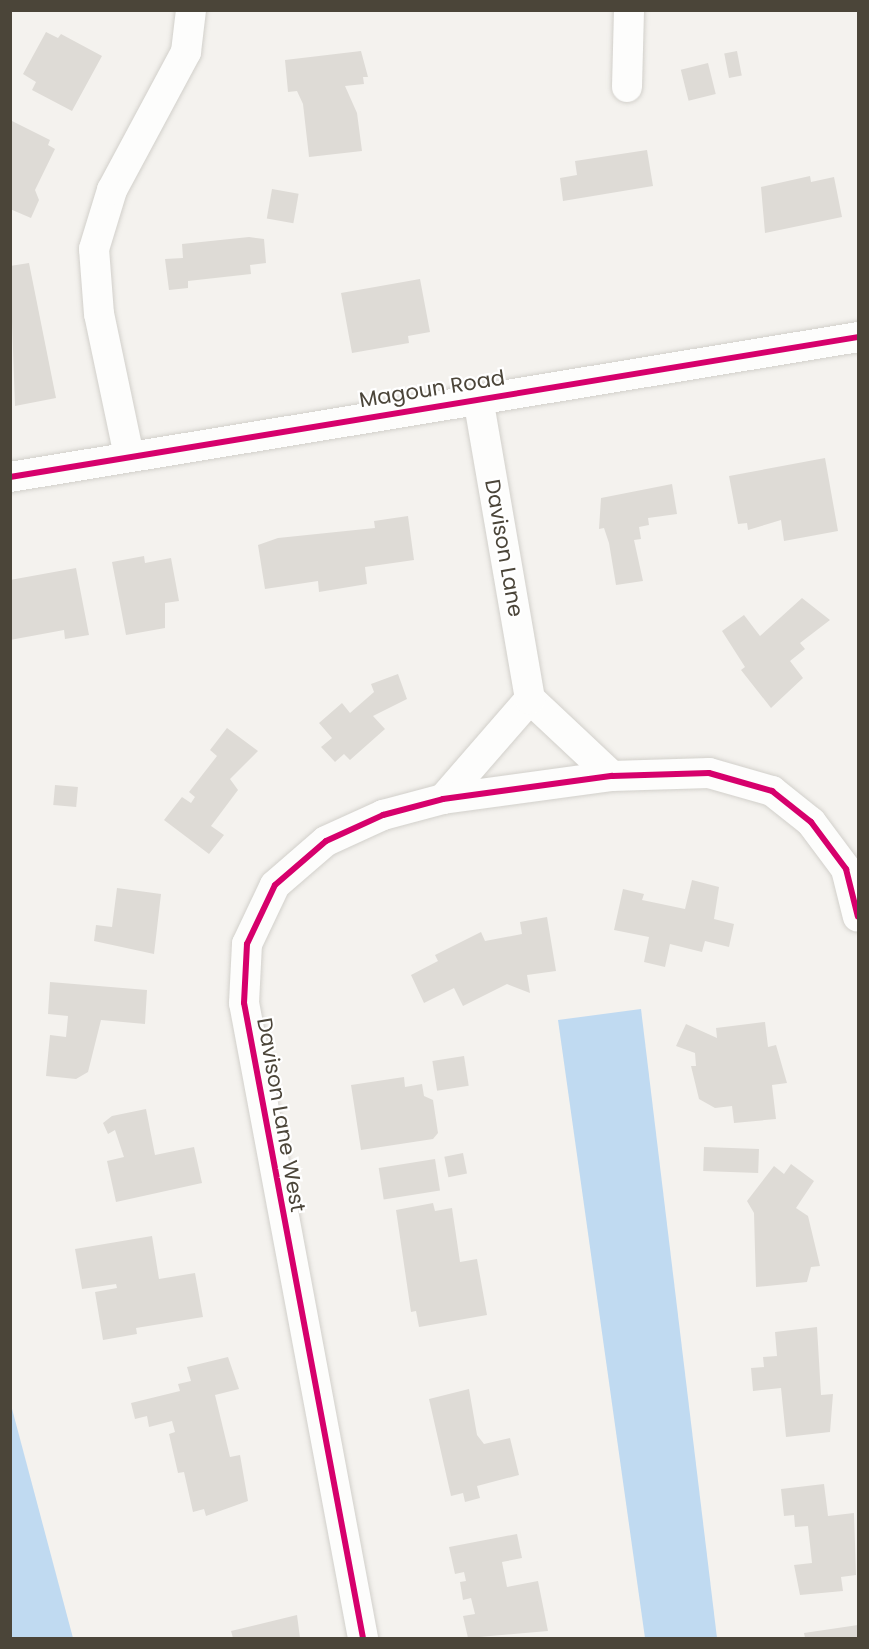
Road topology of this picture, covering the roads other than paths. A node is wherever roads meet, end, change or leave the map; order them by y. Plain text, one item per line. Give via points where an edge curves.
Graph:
1 (191, 10) edge
2 (629, 10) edge
3 (627, 87) dead end
4 (858, 337) edge
5 (478, 398) junction
6 (129, 456) junction
7 (10, 477) edge
8 (530, 699) junction
9 (612, 776) junction
10 (443, 799) junction
11 (858, 917) edge
12 (363, 1638) edge

1 - 6 street via 186,52 112,190 94,249 99,314
2 - 3 street
4 - 5 street, Magoun Road
5 - 6 street, Magoun Road
5 - 8 street, Davison Lane
6 - 7 street, Magoun Road
8 - 9 street
8 - 10 street
9 - 10 street, Davison Lane West
9 - 11 street, Davison Lane West via 709,773 772,790 811,822 846,869
10 - 12 street, Davison Lane West via 383,815 326,842 275,885 247,944 244,1003

